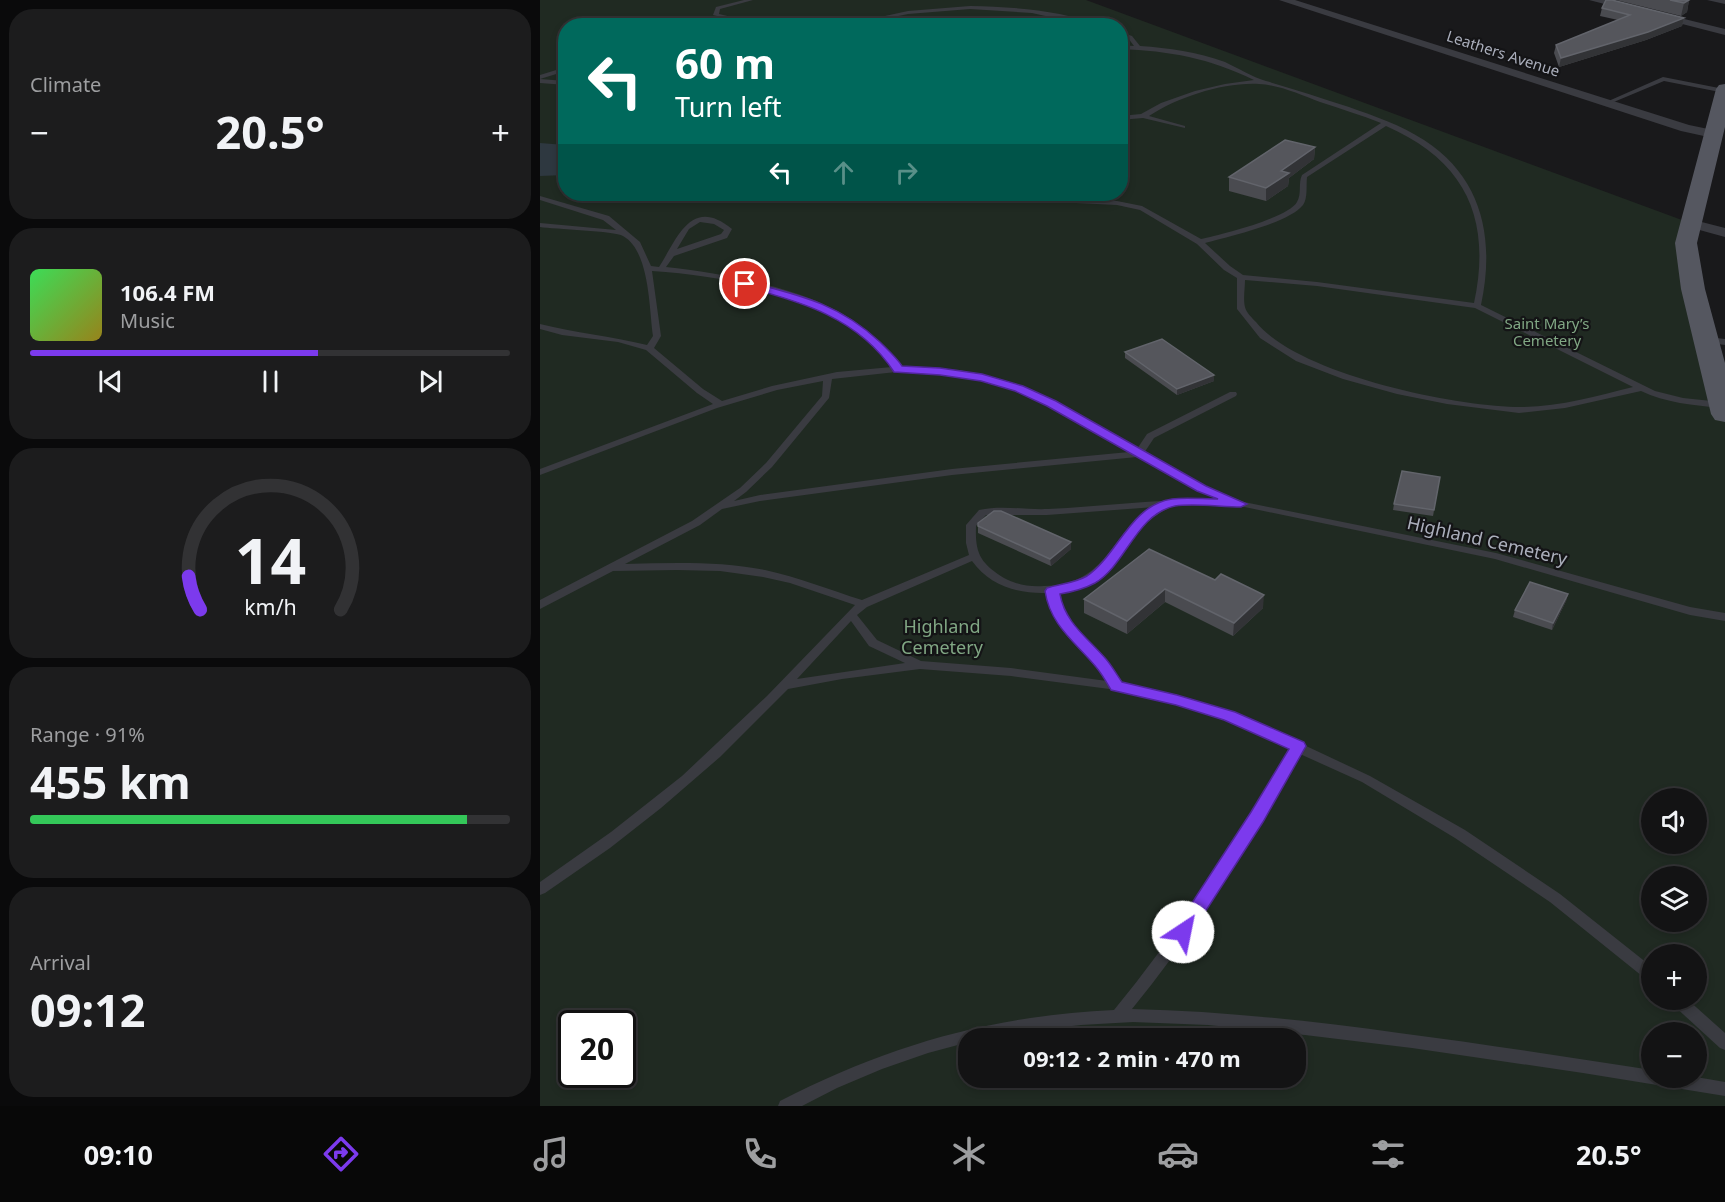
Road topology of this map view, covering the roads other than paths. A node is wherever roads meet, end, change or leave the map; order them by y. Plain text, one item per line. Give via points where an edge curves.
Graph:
1 (750, 0) edge
2 (1284, 0) edge
3 (1594, 0) edge
4 (1710, 0) edge
5 (993, 1) edge
6 (1725, 2) edge
7 (730, 18) edge
8 (877, 18) edge
9 (1077, 18) edge
10 (1725, 32) edge
11 (1128, 37) edge
12 (1128, 47) edge
13 (1138, 48) junction
14 (558, 72) edge
15 (540, 79) edge
16 (558, 82) edge
17 (1260, 82) junction
18 (1725, 90) edge
19 (1607, 103) junction
20 (1144, 116) junction
21 (1128, 117) edge
22 (1386, 123) junction
23 (1183, 127) dead end
24 (1713, 134) junction
25 (540, 198) edge
26 (1070, 201) edge
27 (1690, 223) junction
28 (540, 225) edge
29 (625, 233) junction
30 (1725, 233) edge
31 (1200, 242) junction
32 (671, 254) junction
33 (648, 268) junction
34 (662, 268) junction
35 (1241, 277) junction
36 (1477, 306) junction
37 (543, 328) edge
38 (1716, 341) edge
39 (649, 348) junction
40 (898, 370) junction
41 (828, 377) junction
42 (1641, 388) junction
43 (1233, 394) dead end
44 (1723, 398) edge
45 (722, 405) junction
46 (1139, 454) junction
47 (540, 472) edge
48 (1172, 502) junction
49 (1241, 504) junction
50 (719, 507) junction
51 (973, 557) junction
52 (611, 568) junction
53 (1052, 591) junction
54 (863, 604) junction
55 (540, 605) edge
56 (851, 614) junction
57 (1725, 618) edge
58 (920, 665) junction
59 (786, 685) junction
60 (1117, 687) junction
61 (1298, 746) junction
62 (540, 889) edge
63 (1641, 967) edge
64 (1689, 1010) edge
65 (1117, 1017) junction
66 (1725, 1043) edge
67 (1641, 1075) edge
68 (1707, 1086) edge
69 (1725, 1089) edge
70 (786, 1106) edge

1 - 7 lane via 718,8 716,15
2 - 19 street, Leathers Avenue
3 - 10 street
4 - 6 lane
5 - 8 lane via 933,5
5 - 9 lane via 1058,11
11 - 13 lane
12 - 13 lane
13 - 17 lane via 1212,58
14 - 15 lane
15 - 16 lane
17 - 20 lane via 1176,99
17 - 22 lane
18 - 19 lane via 1663,80
18 - 24 main road
19 - 24 street, Leathers Avenue
20 - 21 lane
20 - 23 lane
22 - 31 lane via 1304,176 1302,200 1292,211
22 - 36 lane via 1440,154 1460,174 1470,192 1481,224 1484,250
24 - 27 main road
25 - 29 lane via 606,218
26 - 31 lane via 1142,208
27 - 30 street
27 - 38 main road via 1688,262
28 - 29 lane
29 - 33 lane via 637,244
31 - 35 lane
32 - 32 lane via 681,231 695,221 713,220 728,229 724,236
32 - 34 lane
33 - 34 lane
33 - 39 lane via 657,336
34 - 40 lane via 816,304 848,321
35 - 36 lane
35 - 42 lane via 1238,304 1269,341 1324,371 1375,387 1457,404 1518,410 1569,406
36 - 42 lane
37 - 39 lane
38 - 44 main road
39 - 45 lane
40 - 41 lane
40 - 46 lane via 940,371 1019,388
41 - 45 lane
41 - 50 lane via 826,396 769,465
42 - 44 lane via 1683,401
43 - 46 lane via 1150,436
45 - 47 lane
46 - 49 lane
46 - 50 lane via 952,472
48 - 49 lane
48 - 51 lane via 1040,512 983,512 971,525 969,546
48 - 53 lane via 1141,521 1091,579
49 - 57 lane, Highland Cemetery via 1496,556
50 - 52 lane
51 - 53 lane via 1006,584
51 - 54 lane
52 - 54 lane via 746,570
52 - 55 lane
53 - 60 lane via 1054,606 1066,626 1102,664
54 - 56 lane
56 - 58 lane via 873,643
56 - 59 lane
58 - 59 lane
58 - 60 lane via 1011,672
59 - 62 lane via 716,753 627,828
60 - 61 lane via 1230,716
61 - 63 lane via 1366,779 1460,834 1555,898
61 - 65 lane via 1194,916
64 - 66 lane
65 - 67 lane via 1183,1017 1338,1032
65 - 70 lane via 1038,1023 958,1038 879,1063
68 - 69 lane

